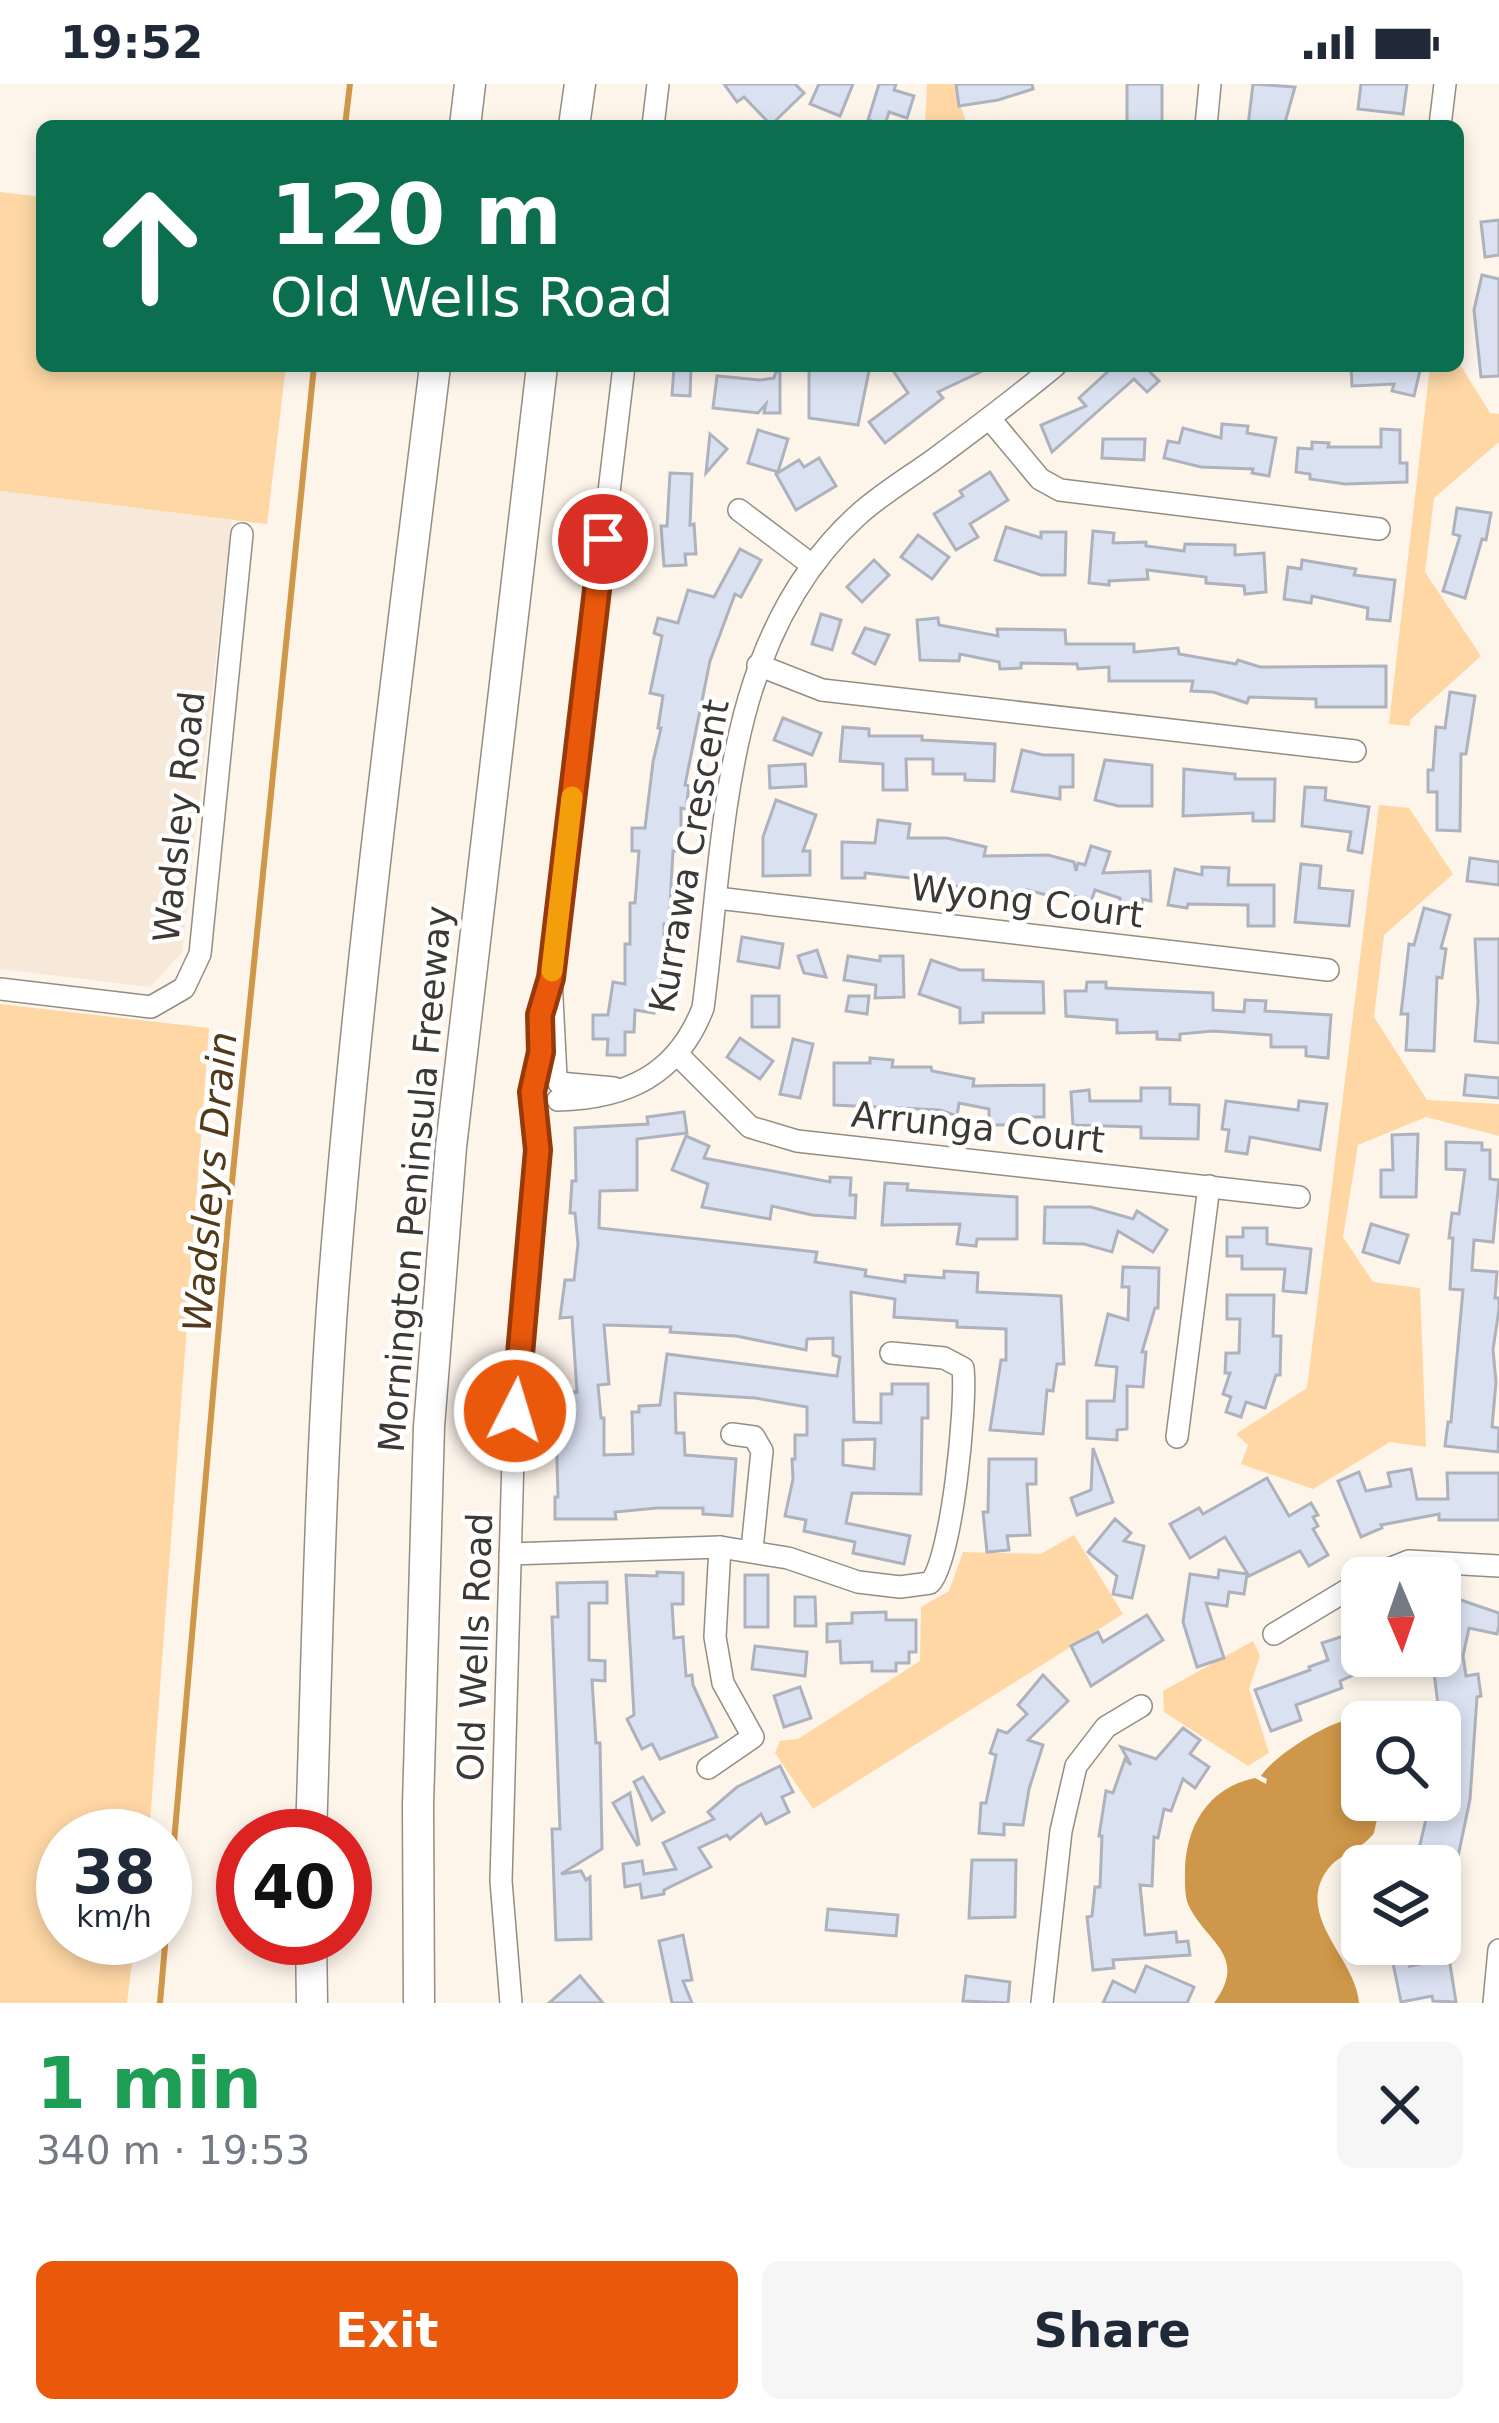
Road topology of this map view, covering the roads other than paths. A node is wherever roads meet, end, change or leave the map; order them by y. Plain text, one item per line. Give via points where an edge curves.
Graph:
1 (470, 84) edge
2 (580, 84) edge
3 (658, 84) edge
4 (1210, 84) edge
5 (1445, 84) edge
6 (466, 120) edge
7 (575, 120) edge
8 (653, 120) edge
9 (1207, 120) edge
10 (1441, 120) edge
11 (434, 372) edge
12 (541, 372) edge
13 (623, 372) edge
14 (1048, 372) edge
15 (990, 419) junction
16 (739, 511) dead end
17 (1379, 529) dead end
18 (242, 534) dead end
19 (812, 565) junction
20 (758, 665) junction
21 (1355, 751) dead end
22 (718, 898) junction
23 (1328, 970) dead end
24 (0, 989) edge
25 (679, 1056) junction
26 (549, 1091) junction
27 (1209, 1186) junction
28 (1299, 1197) dead end
29 (888, 1353) dead end
30 (732, 1434) dead end
31 (1178, 1437) dead end
32 (720, 1547) junction
33 (752, 1549) junction
34 (510, 1554) junction
35 (1461, 1563) edge
36 (1499, 1566) edge
37 (1341, 1593) edge
38 (1274, 1634) dead end
39 (1141, 1706) dead end
40 (708, 1768) dead end
41 (312, 1809) edge
42 (1499, 1950) edge
43 (311, 1965) edge
44 (312, 2003) edge
45 (419, 2003) edge
46 (511, 2003) edge
47 (1042, 2003) edge
48 (1494, 2003) edge

1 - 6 highway
2 - 7 highway
3 - 8 street
4 - 9 street
5 - 10 street
11 - 41 highway, Mornington Peninsula Freeway via 335,1273
12 - 45 highway, Mornington Peninsula Freeway via 452,1147 429,1427
13 - 26 street, Old Wells Road via 551,978
14 - 15 street, Kurrawa Crescent
15 - 17 street via 1060,490
15 - 19 street, Kurrawa Crescent via 859,514
16 - 19 street
18 - 24 street, Wadsley Road via 200,954 184,988 152,1007
19 - 20 street, Kurrawa Crescent
20 - 21 street via 822,690
20 - 22 street, Kurrawa Crescent via 736,734
22 - 23 street, Wyong Court
22 - 25 street, Kurrawa Crescent via 703,1008
25 - 26 street, Kurrawa Crescent via 620,1089
25 - 27 street, Arrunga Court via 750,1127 796,1141
26 - 34 street, Old Wells Road via 515,1411
27 - 28 street, Arrunga Court
27 - 31 street
29 - 33 street via 944,1358 963,1368 960,1453 936,1577 919,1587 858,1582
30 - 33 street via 754,1437 762,1450
32 - 33 street
32 - 34 street
32 - 40 street via 715,1637 723,1683 752,1737
34 - 46 street, Old Wells Road via 501,1881
35 - 36 street
37 - 38 street
39 - 47 street via 1106,1727 1076,1766
42 - 48 street
43 - 44 highway

